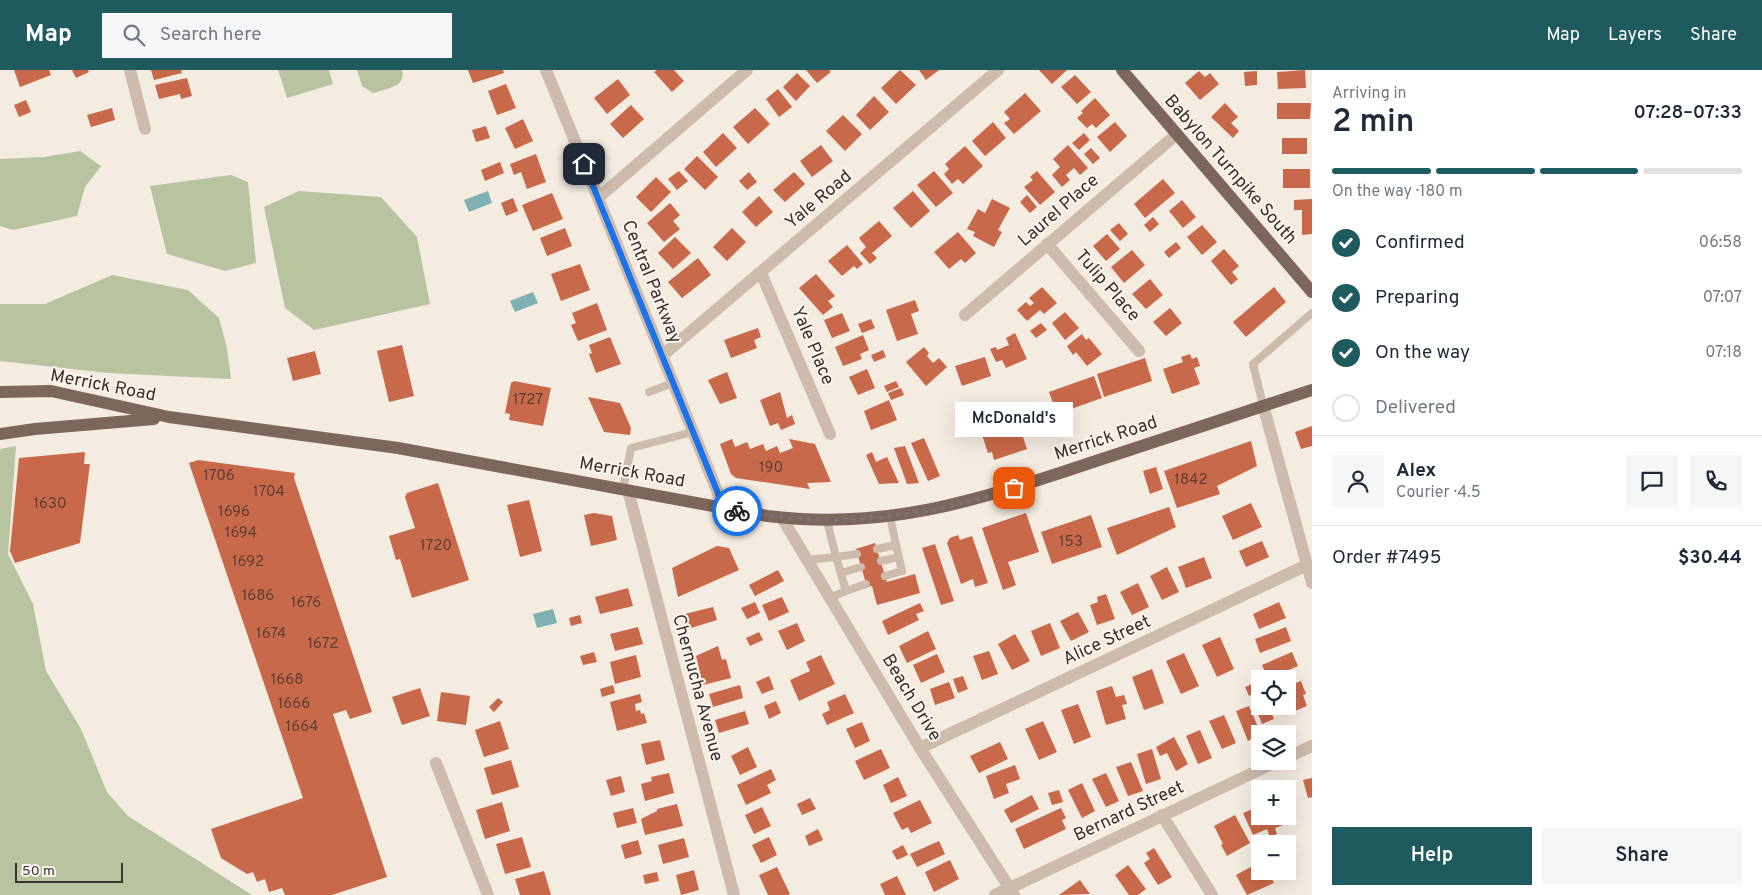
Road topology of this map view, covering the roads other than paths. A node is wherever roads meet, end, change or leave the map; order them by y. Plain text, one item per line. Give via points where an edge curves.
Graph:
1 (130, 70) edge
2 (546, 70) edge
3 (747, 70) edge
4 (998, 70) edge
5 (1122, 70) edge
6 (145, 129) dead end
7 (1176, 134) junction
8 (598, 198) junction
9 (1047, 244) junction
10 (761, 272) junction
11 (1312, 292) edge
12 (1312, 313) edge
13 (964, 315) dead end
14 (1139, 351) dead end
15 (662, 356) junction
16 (673, 383) junction
17 (1312, 390) edge
18 (0, 392) edge
19 (649, 392) dead end
20 (1263, 405) junction
21 (169, 417) junction
22 (693, 432) junction
23 (0, 434) edge
24 (830, 434) dead end
25 (625, 489) junction
26 (724, 508) junction
27 (890, 516) junction
28 (782, 518) junction
29 (827, 521) junction
30 (896, 545) junction
31 (877, 550) dead end
32 (857, 554) dead end
33 (836, 557) junction
34 (899, 557) junction
35 (808, 560) junction
36 (881, 561) dead end
37 (1307, 565) junction
38 (861, 567) dead end
39 (841, 573) junction
40 (885, 576) dead end
41 (1312, 583) edge
42 (866, 584) dead end
43 (846, 591) junction
44 (830, 598) junction
45 (1312, 746) edge
46 (920, 748) junction
47 (1296, 753) edge
48 (436, 763) dead end
49 (1259, 770) edge
50 (1162, 815) junction
51 (1012, 891) edge
52 (488, 895) edge
53 (734, 895) edge
54 (994, 895) edge
55 (1212, 895) edge

1 - 6 street
2 - 8 street, Central Parkway
3 - 8 street
4 - 10 street, Yale Road
5 - 7 main road, Babylon Turnpike South
7 - 9 street, Laurel Place
7 - 11 main road, Babylon Turnpike South
8 - 15 street, Central Parkway
9 - 13 street, Laurel Place
9 - 14 street, Tulip Place
10 - 15 street, Yale Road
10 - 24 street, Yale Place
12 - 20 lane via 1253,364
15 - 16 street, Central Parkway
16 - 19 lane
16 - 22 street, Central Parkway
17 - 20 main road, Merrick Road
18 - 21 main road, Merrick Road via 51,391
20 - 27 main road, Merrick Road via 998,494 937,510
20 - 37 street
21 - 23 main road, Merrick Road
21 - 25 main road, Merrick Road via 398,448
22 - 25 lane via 631,448
22 - 26 street, Central Parkway
25 - 26 main road, Merrick Road
25 - 53 street, Chernucha Avenue
26 - 28 main road, Merrick Road
27 - 29 main road, Merrick Road
27 - 30 lane
28 - 29 main road, Merrick Road
28 - 35 street, Beach Drive
29 - 33 lane
30 - 31 lane
30 - 34 lane
32 - 33 lane
33 - 35 lane
33 - 39 lane
34 - 36 lane
34 - 40 lane via 902,571
35 - 44 street, Beach Drive
37 - 41 street
37 - 46 street, Alice Street
38 - 39 lane
39 - 43 lane
42 - 43 lane
43 - 44 lane
44 - 46 street, Beach Drive
45 - 47 street
46 - 51 street, Beach Drive
48 - 52 street
49 - 50 street, Bernard Street
50 - 51 street, Bernard Street
50 - 55 street
51 - 54 street, Bernard Street

